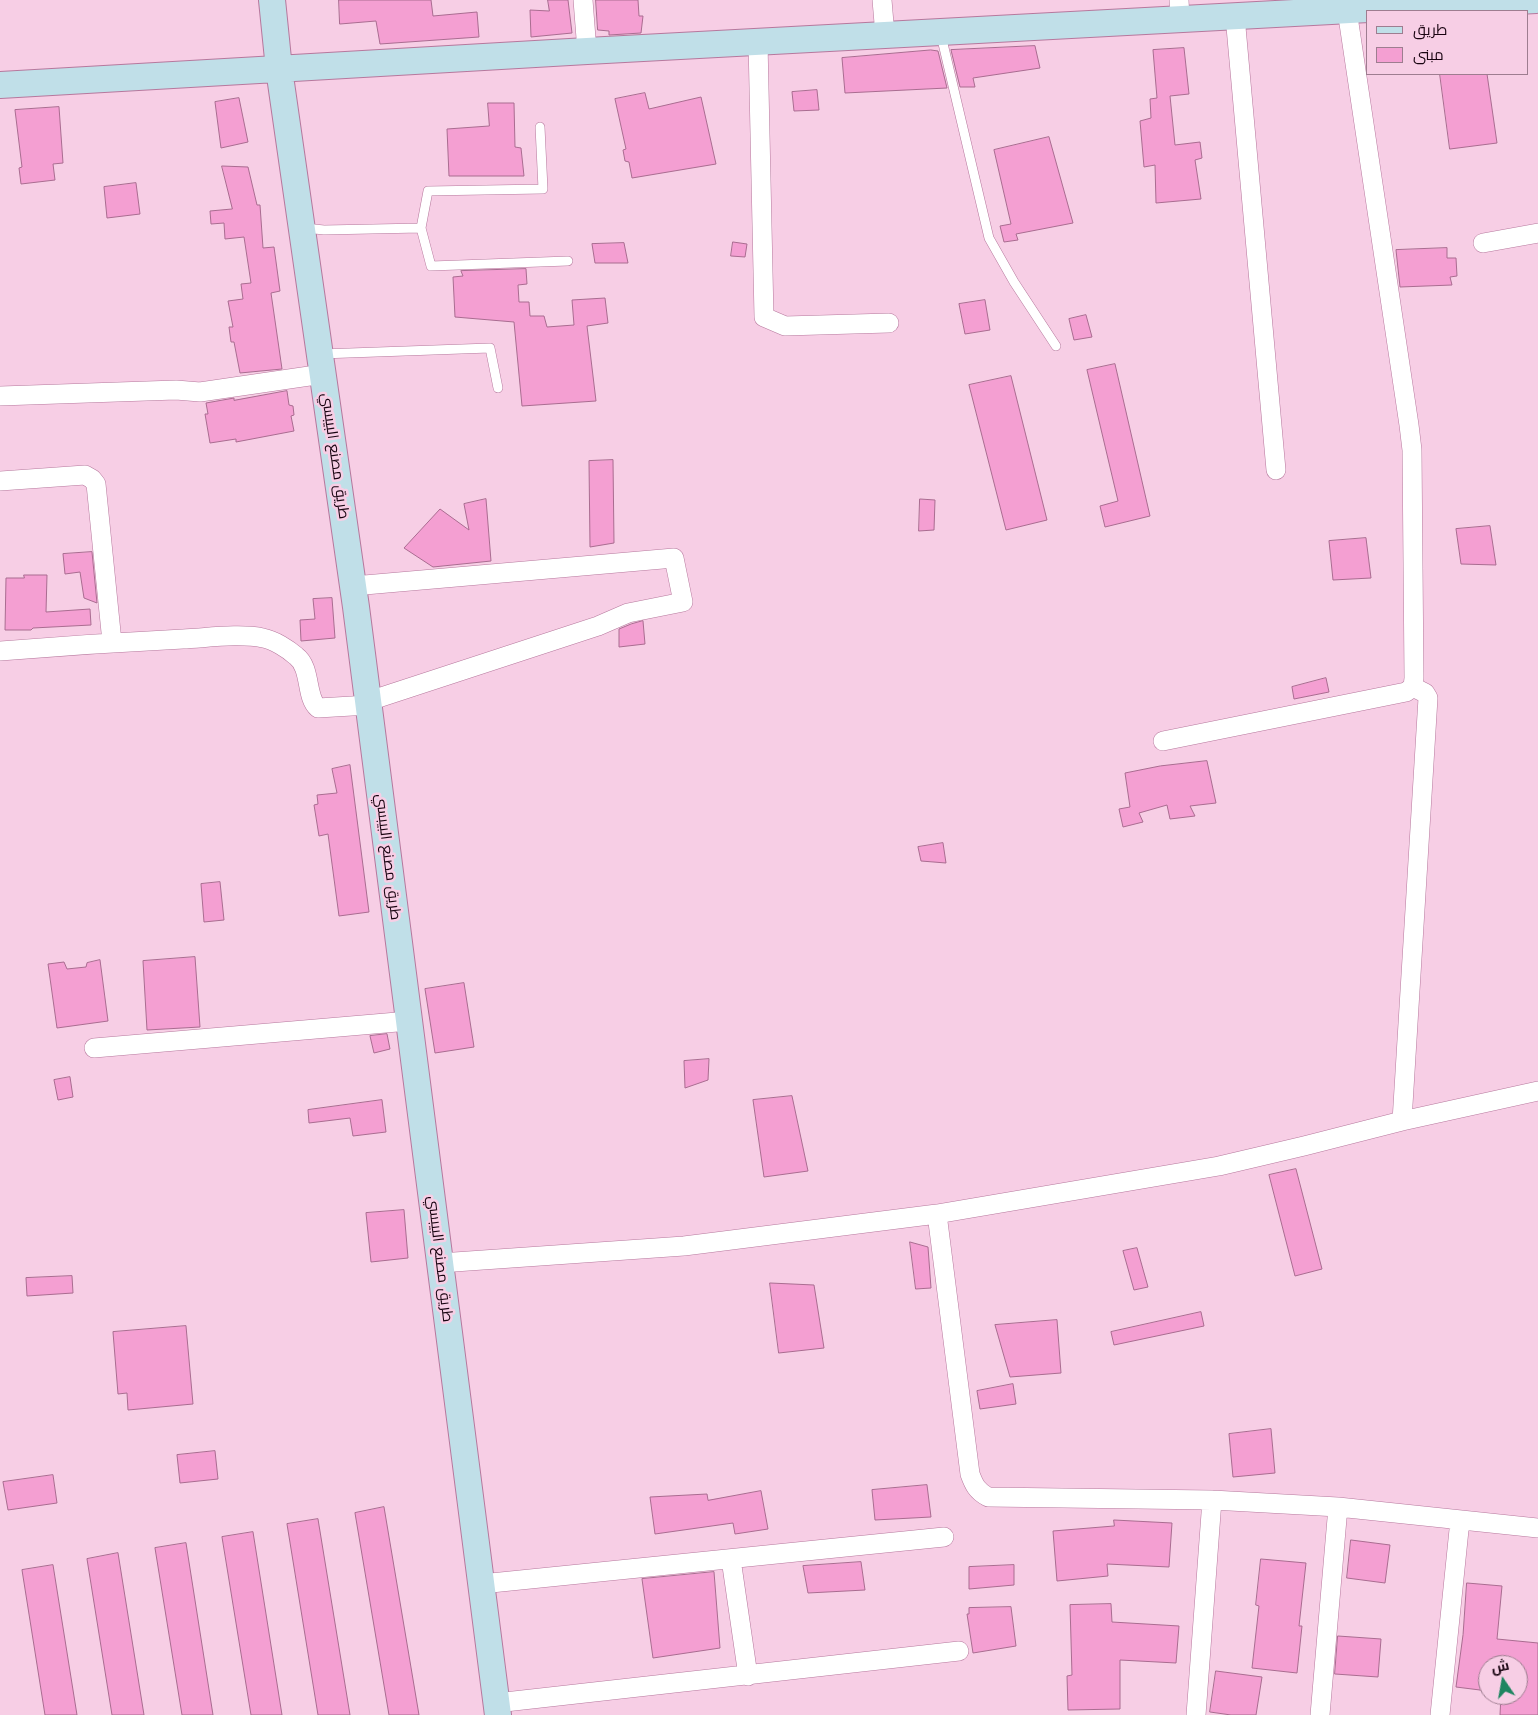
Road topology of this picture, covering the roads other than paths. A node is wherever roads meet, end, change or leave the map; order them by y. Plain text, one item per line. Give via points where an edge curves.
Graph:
1 (272, 0) edge
2 (583, 0) edge
3 (882, 0) edge
4 (1536, 0) edge
5 (1477, 2) edge
6 (1180, 10) edge
7 (1347, 10) junction
8 (1235, 16) junction
9 (940, 32) junction
10 (885, 35) junction
11 (758, 42) junction
12 (587, 51) junction
13 (279, 69) junction
14 (0, 86) edge
15 (540, 127) dead end
16 (302, 228) junction
17 (421, 228) junction
18 (1538, 233) edge
19 (1483, 243) dead end
20 (568, 261) dead end
21 (889, 323) dead end
22 (1056, 346) dead end
23 (322, 364) junction
24 (498, 388) dead end
25 (0, 396) edge
26 (1276, 470) dead end
27 (0, 481) edge
28 (353, 586) junction
29 (112, 642) junction
30 (0, 651) edge
31 (1412, 687) junction
32 (369, 703) junction
33 (1164, 741) dead end
34 (409, 1021) junction
35 (94, 1048) dead end
36 (1538, 1091) edge
37 (1402, 1121) junction
38 (937, 1214) junction
39 (440, 1263) junction
40 (1212, 1500) junction
41 (1338, 1507) junction
42 (1460, 1520) junction
43 (1538, 1528) edge
44 (944, 1537) dead end
45 (731, 1559) junction
46 (481, 1584) junction
47 (959, 1651) dead end
48 (748, 1676) junction
49 (497, 1709) edge
50 (1196, 1715) edge
51 (1320, 1715) edge
52 (1440, 1715) edge

1 - 13 main road, طريق مصنع البيبسي
2 - 12 street
3 - 10 street
4 - 5 main road
5 - 7 main road
6 - 8 main road
6 - 9 main road
7 - 8 main road
7 - 31 street via 1411,442
8 - 26 street
9 - 10 main road
9 - 22 lane via 989,238
10 - 11 main road
11 - 12 main road
11 - 21 street via 764,317 785,326
12 - 13 main road
13 - 14 main road
13 - 16 main road, طريق مصنع البيبسي
15 - 17 lane via 543,189 428,191
16 - 17 lane
16 - 23 main road, طريق مصنع البيبسي
17 - 20 lane via 432,266
18 - 19 street
23 - 24 lane via 490,348
23 - 25 street via 200,392
23 - 28 main road, طريق مصنع البيبسي
27 - 29 street via 85,475 96,484
28 - 32 main road, طريق مصنع البيبسي
28 - 32 street via 674,558 682,602 628,613
29 - 30 street
29 - 32 street via 265,638 301,661 318,708
31 - 33 street via 1406,692
31 - 37 street via 1428,698
32 - 34 main road, طريق مصنع البيبسي
34 - 35 street
34 - 39 main road, طريق مصنع البيبسي
36 - 37 street
37 - 38 street via 1219,1166
38 - 39 street via 684,1246
38 - 40 street via 974,1486 988,1496
39 - 46 main road, طريق مصنع البيبسي
40 - 41 street
40 - 50 street
41 - 42 street
41 - 51 street
42 - 43 street
42 - 52 street
44 - 45 street
45 - 46 street
45 - 48 street
46 - 49 main road, طريق مصنع البيبسي
47 - 48 street
48 - 49 street

